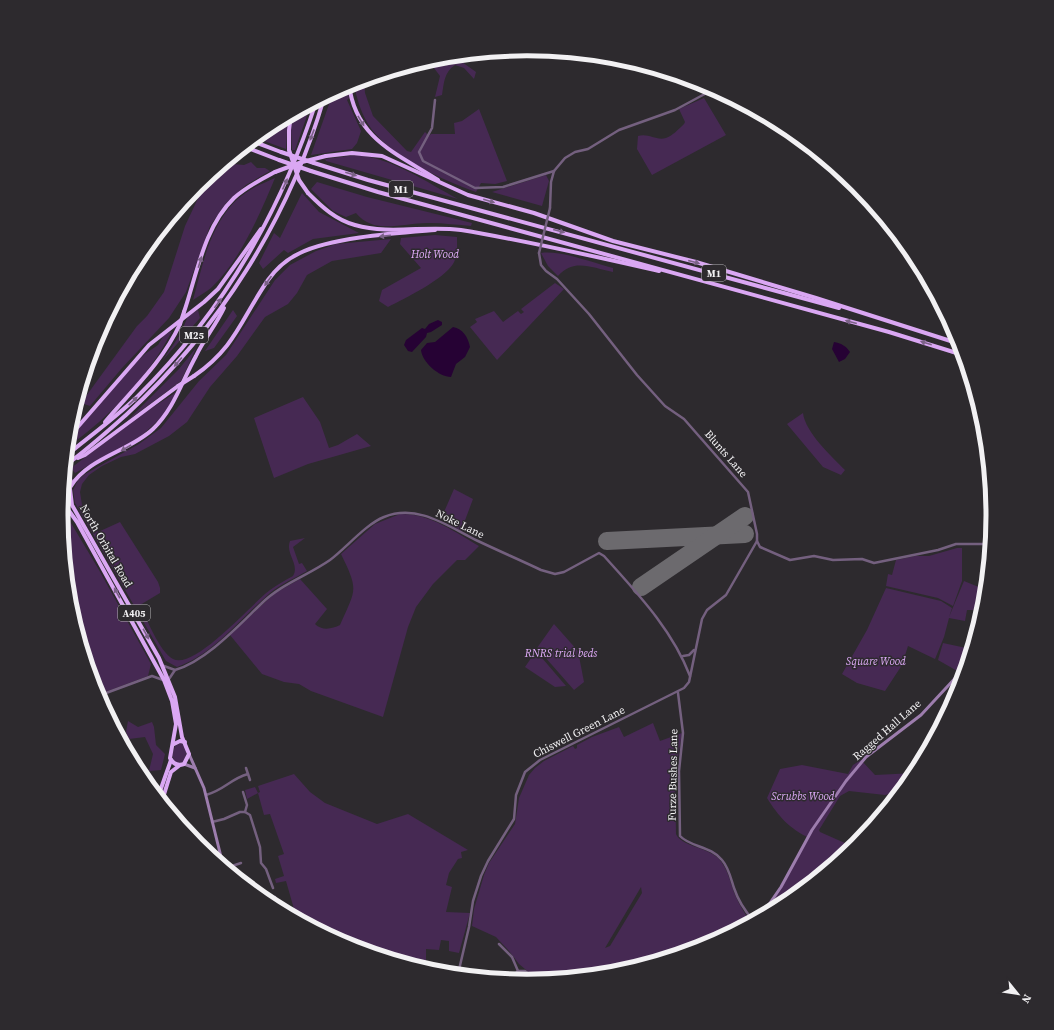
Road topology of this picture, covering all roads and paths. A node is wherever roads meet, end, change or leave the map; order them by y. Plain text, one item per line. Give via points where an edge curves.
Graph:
1 (351, 91) edge
2 (707, 93) edge
3 (435, 100) dead end
4 (322, 104) edge
5 (314, 108) edge
6 (290, 122) edge
7 (258, 143) edge
8 (251, 149) edge
9 (554, 171) junction
10 (452, 189) junction
11 (268, 219) junction
12 (452, 229) junction
13 (706, 282) junction
14 (228, 299) junction
15 (907, 328) junction
16 (952, 342) edge
17 (957, 353) edge
18 (103, 426) junction
19 (76, 428) edge
20 (73, 450) edge
21 (72, 461) joint
22 (70, 478) edge
23 (71, 487) junction
24 (69, 489) edge
25 (68, 510) edge
26 (757, 541) junction
27 (985, 544) edge
28 (753, 547) junction
29 (760, 547) junction
30 (695, 649) junction
31 (683, 656) junction
32 (164, 666) junction
33 (158, 667) junction
34 (175, 670) junction
35 (152, 676) junction
36 (690, 676) junction
37 (957, 676) edge
38 (169, 679) junction
39 (164, 680) junction
40 (678, 692) junction
41 (104, 694) edge
42 (184, 742) junction
43 (174, 744) junction
44 (189, 754) junction
45 (171, 760) junction
46 (182, 764) junction
47 (195, 768) junction
48 (246, 768) dead end
49 (248, 774) junction
50 (250, 780) dead end
51 (160, 790) edge
52 (243, 792) dead end
53 (164, 795) edge
54 (206, 795) junction
55 (245, 812) junction
56 (212, 822) junction
57 (221, 857) edge
58 (241, 863) dead end
59 (232, 866) edge
60 (273, 888) dead end
61 (768, 905) edge
62 (750, 916) edge
63 (499, 944) dead end
64 (459, 969) edge
65 (518, 971) junction
66 (515, 974) edge
67 (529, 974) edge

1 -> 10 highway via 356,111 370,134 390,152
2 - 9 street via 674,110 619,130 588,149 575,152 565,158
3 - 9 street via 432,128 419,152 423,161 475,188 503,187
4 -> 14 highway, M25 via 283,206
11 -> 5 highway, M25 via 298,155
6 - 12 highway, bridge via 289,150 299,180 319,205 335,216 357,226 384,230
7 -> 15 highway, M1, bridge via 383,184 749,282
8 - 13 highway, M1, bridge via 378,192
9 - 26 street, Blunts Lane, bridge via 550,208 539,253 541,265 589,314 665,406 684,420 748,492
10 -> 15 highway via 613,241 742,275
18 -> 10 highway, bridge via 159,360 180,324 205,247 218,219 240,193 292,165 326,156 352,153 373,154 407,166
18 -> 11 highway, M25 via 137,397 198,331 234,279
11 - 19 highway, M25 via 218,289 148,345
12 - 13 highway via 583,254
12 -> 21 highway, bridge via 321,245 284,262 267,280 234,338 216,359 85,455
17 -> 13 highway, M1
14 -> 21 highway, M25 via 172,370 111,429
14 -> 23 highway, M25 via 163,419 144,436 82,472
15 - 16 highway, M1
18 - 20 highway, M25
22 - 23 highway, North Orbital Road
23 - 24 highway
23 -> 32 highway, North Orbital Road / A405 via 71,502 75,511
33 -> 25 highway, North Orbital Road / A405
26 - 28 street, Chiswell Green Lane
26 - 29 street, Blunts Lane
27 - 29 street via 956,544 874,563 862,559 833,560 814,556 790,560
28 - 29 street
28 - 30 street, Chiswell Green Lane via 726,595 707,610 702,619
30 - 31 street via 689,655
30 - 36 street, Chiswell Green Lane
31 - 34 street, Noke Lane via 644,601 599,552 564,572 555,574 541,570 433,518 405,512 383,517 324,564 276,590 213,647 193,662
31 - 36 street, Noke Lane
32 - 34 street
32 - 38 highway, North Orbital Road / A405
33 - 35 street
33 - 39 highway, North Orbital Road / A405
34 - 38 street
35 - 39 street
35 - 41 street
36 - 40 street, Chiswell Green Lane via 687,685
37 - 61 street, Ragged Hall Lane via 921,714 866,757 846,781 812,830
38 - 42 highway, North Orbital Road / A405
39 - 43 highway, North Orbital Road / A405 via 175,717
40 - 62 street, Furze Bushes Lane via 683,733 679,771 680,836 704,847 721,859 729,872 734,890
40 - 64 street, Chiswell Green Lane via 540,760 525,772 517,791 514,819 481,876 473,901 470,927
42 - 43 highway
42 - 44 highway
43 - 45 highway
44 - 46 highway
44 - 47 street
45 - 46 highway
45 - 51 highway
46 - 47 street
46 - 53 highway via 171,772
47 - 54 street
48 - 49 street
49 - 50 street
49 - 54 street via 235,778 221,790
52 - 55 street via 247,807
54 - 56 street
55 - 56 street
55 - 60 street via 252,819 260,847 261,862
56 - 57 street
58 - 59 street
63 - 65 street via 512,957
65 - 66 street
65 - 67 street

